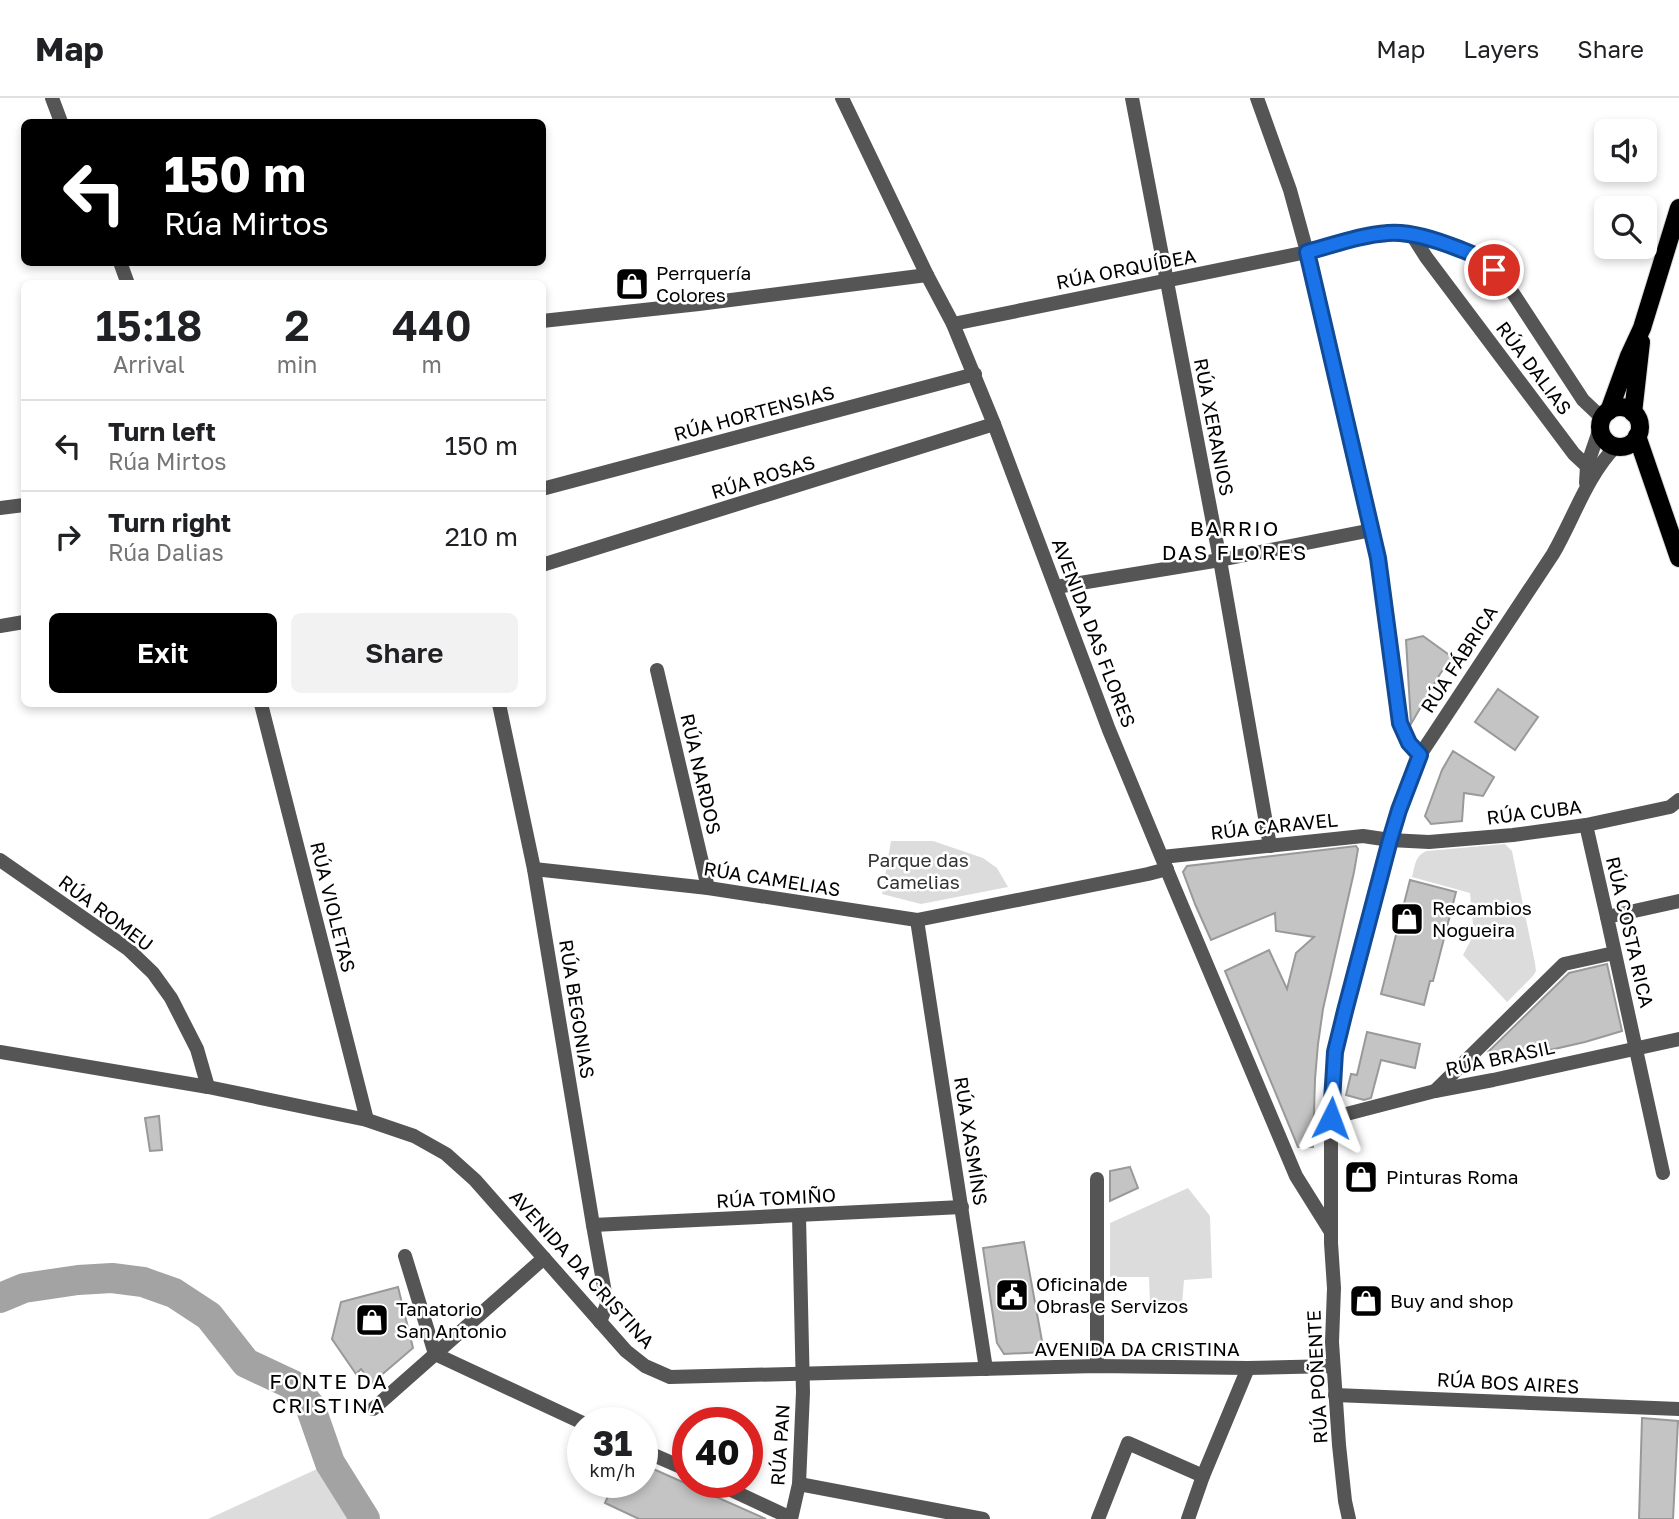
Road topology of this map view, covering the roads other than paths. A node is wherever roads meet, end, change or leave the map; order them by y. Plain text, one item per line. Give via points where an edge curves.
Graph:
1 (52, 98) edge
2 (842, 98) edge
3 (1132, 98) edge
4 (1257, 98) edge
5 (60, 119) edge
6 (1679, 208) edge
7 (1412, 235) junction
8 (1448, 245) junction
9 (1307, 252) junction
10 (1426, 257) junction
11 (927, 275) junction
12 (1167, 281) junction
13 (546, 321) edge
14 (953, 324) junction
15 (1642, 328) junction
16 (975, 374) junction
17 (1633, 413) junction
18 (1603, 419) junction
19 (994, 424) junction
20 (1625, 443) junction
21 (1587, 466) junction
22 (546, 488) edge
23 (1585, 488) junction
24 (21, 505) edge
25 (0, 508) edge
26 (1372, 530) junction
27 (1675, 530) edge
28 (1679, 558) edge
29 (1220, 561) junction
30 (546, 564) edge
31 (1056, 587) junction
32 (21, 622) edge
33 (0, 626) edge
34 (657, 670) dead end
35 (262, 707) edge
36 (500, 707) edge
37 (1420, 755) junction
38 (1679, 800) edge
39 (1586, 825) junction
40 (1390, 840) junction
41 (1270, 846) junction
42 (0, 860) edge
43 (1165, 863) junction
44 (534, 869) junction
45 (708, 888) junction
46 (1679, 901) edge
47 (1606, 917) junction
48 (916, 920) junction
49 (1614, 953) junction
50 (1679, 1039) edge
51 (1636, 1048) junction
52 (0, 1052) edge
53 (208, 1087) junction
54 (1435, 1091) junction
55 (1331, 1118) junction
56 (367, 1120) junction
57 (1663, 1173) dead end
58 (1332, 1178) junction
59 (1097, 1179) dead end
60 (1301, 1185) junction
61 (962, 1207) junction
62 (799, 1216) junction
63 (593, 1225) junction
64 (1331, 1232) junction
65 (405, 1256) dead end
66 (544, 1258) junction
67 (600, 1322) junction
68 (435, 1354) junction
69 (1097, 1366) junction
70 (1333, 1366) junction
71 (1248, 1368) junction
72 (986, 1369) junction
73 (803, 1373) junction
74 (1335, 1395) junction
75 (373, 1409) dead end
76 (1679, 1409) edge
77 (567, 1416) edge
78 (1203, 1476) junction
79 (800, 1484) junction
80 (748, 1498) edge
81 (791, 1518) edge
82 (983, 1519) edge
83 (1098, 1519) edge
84 (1188, 1519) edge
85 (1349, 1519) edge

1 - 5 street
2 - 11 street, AVENIDA DAS FLORES
3 - 12 street, RÚA XERANIOS
4 - 9 street
6 - 15 main road
7 - 8 street
7 - 9 street via 1359,237
7 - 10 street, RÚA DALIAS
8 - 10 street
8 - 18 street via 1483,258 1505,282 1583,400
9 - 12 street, RÚA ORQUÍDEA
9 - 26 street
10 - 21 street, RÚA DALIAS
11 - 13 street
11 - 14 street, AVENIDA DAS FLORES
12 - 14 street, RÚA ORQUÍDEA
12 - 29 street, RÚA XERANIOS
14 - 16 street, AVENIDA DAS FLORES
15 - 17 main road
15 - 18 main road
16 - 19 street, AVENIDA DAS FLORES
16 - 22 street, RÚA HORTENSIAS
17 - 18 main road via 1619,407
17 - 20 main road via 1639,426
18 - 20 main road via 1606,441
18 - 21 street, RÚA FÁBRICA
19 - 30 street, RÚA ROSAS
19 - 31 street, AVENIDA DAS FLORES
20 - 23 street, RÚA FÁBRICA via 1608,455
20 - 27 main road via 1647,467
21 - 23 street, RÚA FÁBRICA
23 - 37 street, RÚA FÁBRICA via 1553,554
24 - 25 street
26 - 29 street
26 - 37 street via 1400,723
27 - 28 main road
29 - 31 street
29 - 41 street, RÚA XERANIOS
31 - 43 street, AVENIDA DAS FLORES
32 - 33 street
34 - 45 street, RÚA NARDOS
35 - 56 street, RÚA VIOLETAS
36 - 44 street, RÚA BEGONIAS
37 - 40 street, RÚA FÁBRICA
38 - 39 street, RÚA CUBA via 1670,807
39 - 40 street, RÚA CUBA via 1429,842
39 - 47 street, RÚA COSTA RICA
40 - 41 street, RÚA CARAVEL via 1363,836
40 - 55 street, RÚA FÁBRICA via 1335,1052
41 - 43 street, RÚA CARAVEL
42 - 53 street, RÚA ROMEU via 128,949 153,973 192,1038
43 - 48 street, RÚA CAMELIAS via 1148,874
43 - 60 street, AVENIDA DAS FLORES
44 - 45 street, RÚA CAMELIAS
44 - 63 street, RÚA BEGONIAS
45 - 48 street, RÚA CAMELIAS
46 - 47 street
47 - 49 street, RÚA COSTA RICA
48 - 61 street, RÚA XASMÍNS
49 - 51 street, RÚA COSTA RICA
49 - 54 street via 1564,964
50 - 51 street, RÚA BRASIL
51 - 54 street, RÚA BRASIL
51 - 57 street, RÚA COSTA RICA
52 - 53 street, AVENIDA DA CRISTINA
53 - 56 street, AVENIDA DA CRISTINA
54 - 55 street, RÚA BRASIL
55 - 58 street, RÚA FÁBRICA
56 - 66 street, AVENIDA DA CRISTINA via 414,1136 446,1154
58 - 60 street via 1317,1187
58 - 64 street, RÚA FÁBRICA
59 - 69 street
60 - 64 street, AVENIDA DAS FLORES
61 - 62 street, RÚA TOMIÑO
61 - 72 street, RÚA XASMÍNS
62 - 63 street, RÚA TOMIÑO
62 - 73 street, RÚA PAN
63 - 67 street, RÚA BEGONIAS via 607,1304
64 - 70 street, RÚA POÑENTE
65 - 68 street
66 - 67 street, AVENIDA DA CRISTINA
66 - 68 street
67 - 73 street, AVENIDA DA CRISTINA via 645,1366 670,1377
68 - 75 street
68 - 77 street
69 - 71 street, AVENIDA DA CRISTINA
69 - 72 street, AVENIDA DA CRISTINA
70 - 71 street, AVENIDA DA CRISTINA
70 - 74 street, RÚA POÑENTE
71 - 78 street
72 - 73 street, AVENIDA DA CRISTINA
73 - 79 street, RÚA PAN
74 - 76 street, RÚA BOS AIRES
74 - 85 street, RÚA POÑENTE
78 - 83 street via 1128,1443
78 - 84 street
79 - 81 street, RÚA PAN
79 - 82 street
80 - 81 street

